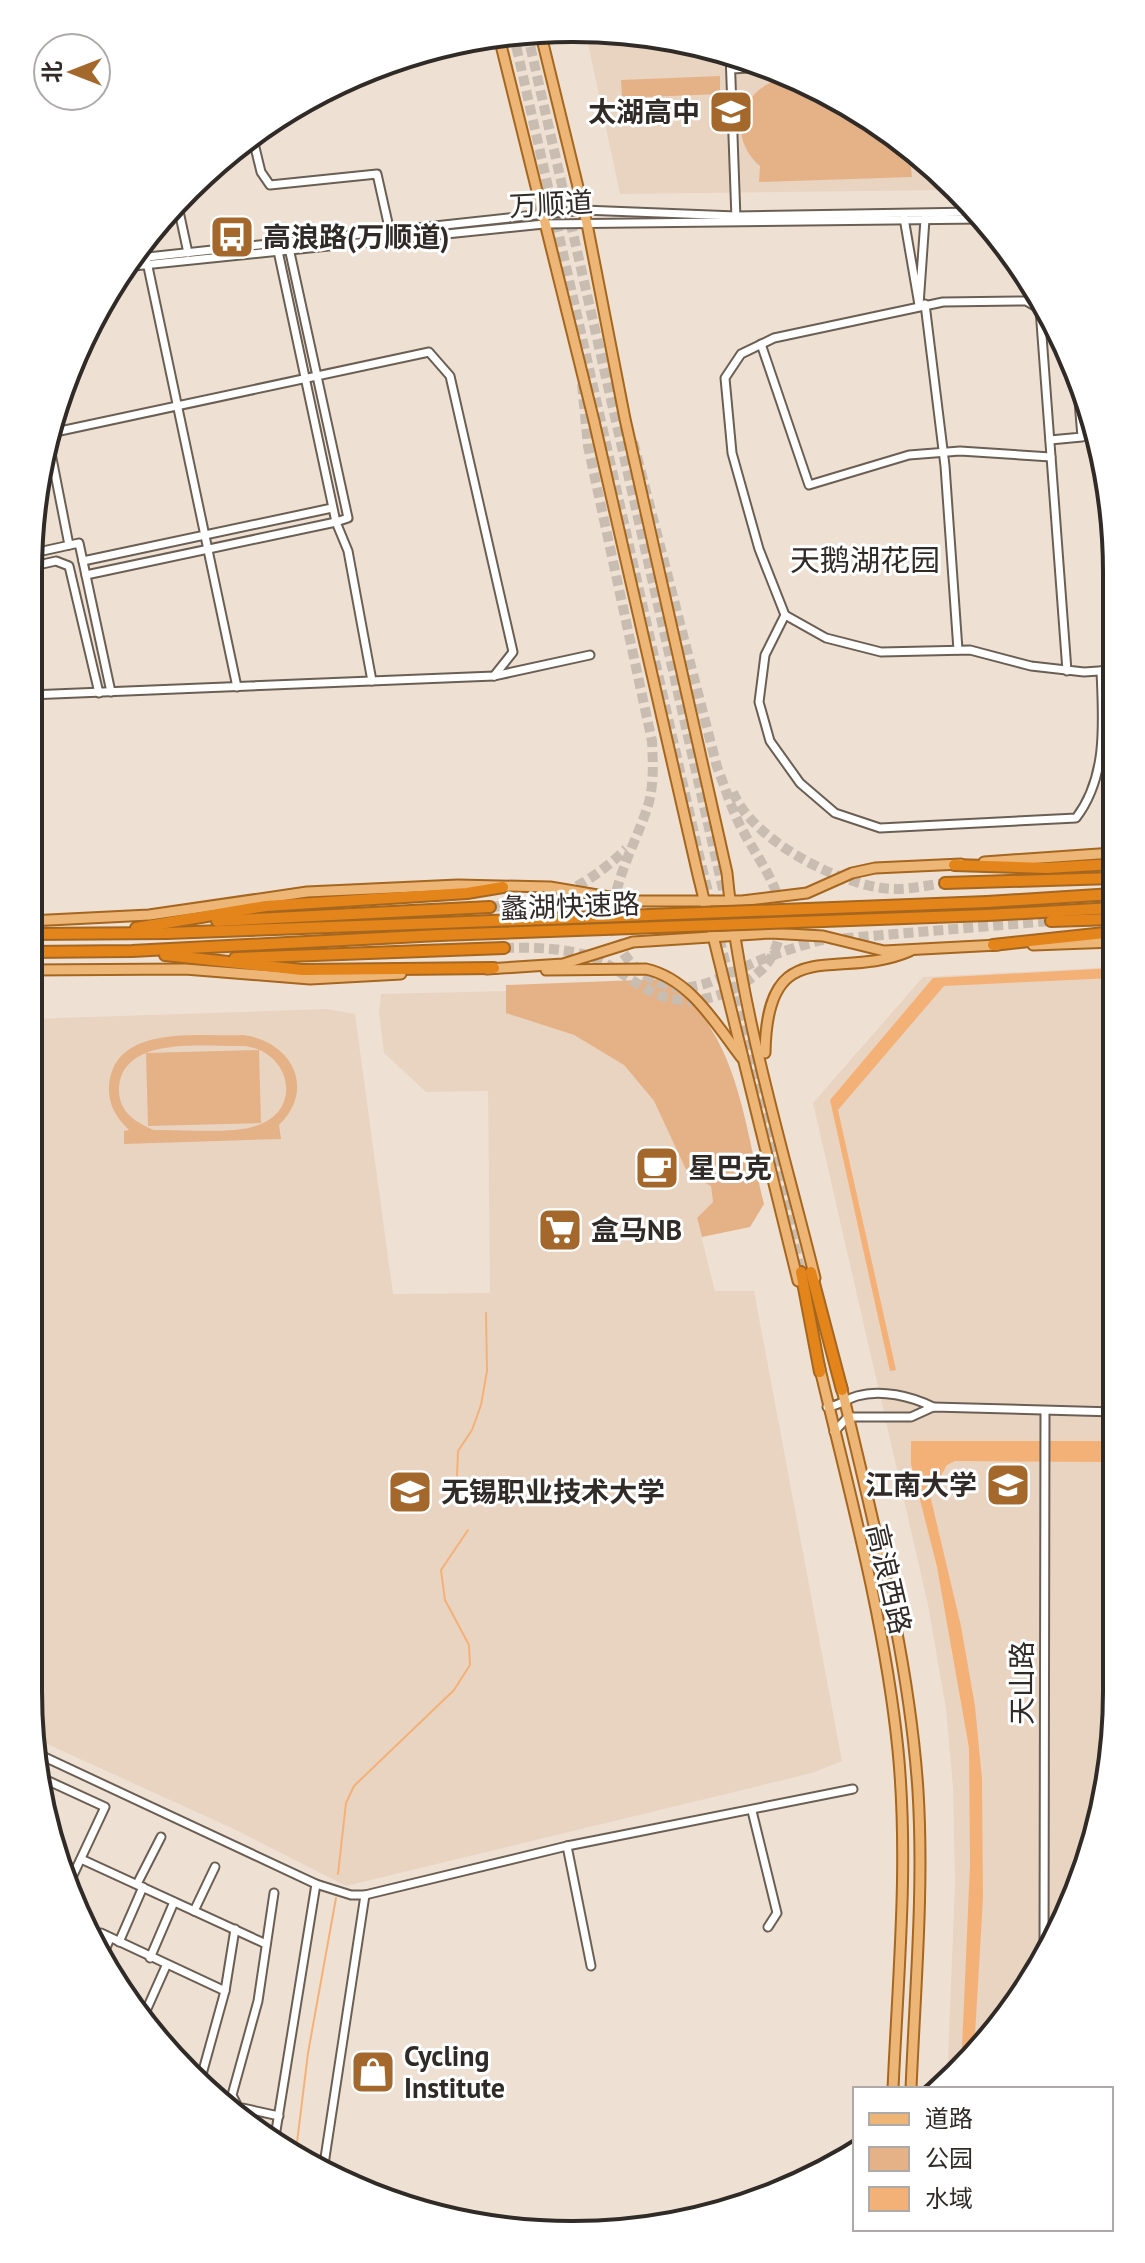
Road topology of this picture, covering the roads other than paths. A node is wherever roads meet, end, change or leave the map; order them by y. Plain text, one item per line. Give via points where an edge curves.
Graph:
1 (543, 43) edge
2 (501, 47) edge
3 (731, 69) joint
4 (738, 69) edge
5 (255, 148) edge
6 (583, 210) junction
7 (542, 213) junction
8 (962, 213) edge
9 (180, 216) edge
10 (925, 216) junction
11 (904, 217) junction
12 (967, 218) edge
13 (736, 220) junction
14 (544, 224) junction
15 (587, 224) junction
16 (389, 228) junction
17 (391, 239) junction
18 (285, 242) junction
19 (291, 250) junction
20 (278, 251) junction
21 (188, 253) junction
22 (144, 261) edge
23 (147, 261) junction
24 (143, 262) edge
25 (1029, 303) edge
26 (922, 305) junction
27 (1043, 329) edge
28 (761, 344) junction
29 (320, 375) junction
30 (306, 378) junction
31 (176, 406) junction
32 (1081, 421) edge
33 (62, 430) edge
34 (1050, 440) junction
35 (942, 452) junction
36 (1051, 457) junction
37 (53, 464) edge
38 (332, 508) junction
39 (336, 522) junction
40 (204, 534) junction
41 (69, 545) junction
42 (207, 548) junction
43 (43, 551) edge
44 (83, 561) junction
45 (42, 564) edge
46 (86, 575) junction
47 (785, 615) junction
48 (958, 650) junction
49 (590, 655) dead end
50 (1067, 671) junction
51 (1101, 671) joint
52 (494, 676) junction
53 (372, 681) junction
54 (237, 687) junction
55 (111, 692) junction
56 (99, 693) junction
57 (42, 695) edge
58 (1103, 716) edge
59 (1103, 743) edge
60 (1103, 854) edge
61 (954, 865) junction
62 (1103, 865) edge
63 (1103, 878) edge
64 (945, 883) tunnel mouth
65 (503, 887) junction
66 (1103, 895) edge
67 (706, 901) junction
68 (729, 901) junction
69 (490, 907) tunnel mouth
70 (1103, 909) edge
71 (1103, 919) edge
72 (42, 920) edge
73 (1051, 921) tunnel mouth
74 (167, 923) junction
75 (440, 929) junction
76 (99, 932) junction
77 (1103, 933) edge
78 (42, 934) edge
79 (735, 935) junction
80 (714, 937) junction
81 (1103, 942) edge
82 (993, 945) junction
83 (920, 947) junction
84 (504, 948) tunnel mouth
85 (132, 951) junction
86 (42, 952) edge
87 (201, 958) junction
88 (510, 967) junction
89 (494, 968) junction
90 (42, 970) edge
91 (743, 1060) junction
92 (768, 1087) junction
93 (820, 1372) junction
94 (842, 1390) junction
95 (845, 1404) junction
96 (827, 1407) junction
97 (933, 1407) junction
98 (1045, 1412) junction
99 (1103, 1412) edge
100 (848, 1417) junction
101 (833, 1433) junction
102 (47, 1758) edge
103 (50, 1782) edge
104 (853, 1789) dead end
105 (752, 1811) junction
106 (161, 1837) dead end
107 (567, 1846) junction
108 (81, 1859) junction
109 (215, 1867) dead end
110 (74, 1873) edge
111 (316, 1884) junction
112 (140, 1886) junction
113 (274, 1893) dead end
114 (365, 1895) junction
115 (174, 1902) junction
116 (194, 1911) junction
117 (768, 1927) dead end
118 (235, 1929) junction
119 (101, 1933) dead end
120 (1044, 1933) edge
121 (110, 1938) junction
122 (119, 1942) junction
123 (266, 1944) junction
124 (107, 1945) edge
125 (150, 1958) junction
126 (166, 1966) junction
127 (591, 1966) dead end
128 (225, 1991) junction
129 (147, 2007) edge
130 (203, 2071) edge
131 (893, 2087) edge
132 (911, 2087) edge
133 (233, 2097) edge
134 (248, 2109) edge
135 (279, 2116) junction
136 (276, 2131) edge
137 (325, 2159) edge

1 - 6 main road, 高浪西路
2 - 7 main road, 高浪西路
3 - 4 street
3 - 13 street
5 - 16 street via 270,185 377,174
6 - 7 street, 万顺道
6 - 13 street, 万顺道
6 - 15 main road, 高浪西路
7 - 14 main road, 高浪西路
7 - 16 street, 万顺道
8 - 10 street, 万顺道
9 - 21 street
10 - 11 street, 万顺道
10 - 12 street, 万顺道
10 - 26 street
11 - 13 street, 万顺道
11 - 26 street
13 - 15 street, 万顺道
14 - 15 street, 万顺道
14 - 17 street, 万顺道
14 - 67 main road, 高浪西路
15 - 68 main road, 高浪西路
16 - 17 street
16 - 18 street, 万顺道
17 - 19 street, 万顺道
18 - 19 street
18 - 20 street
18 - 21 street, 万顺道
19 - 20 street, 万顺道
19 - 29 street
20 - 23 street, 万顺道
20 - 30 street
21 - 23 street, 万顺道
22 - 23 street, 万顺道
23 - 24 street, 万顺道
23 - 31 street
25 - 26 street
26 - 28 street
26 - 35 street
27 - 34 street
28 - 35 street via 809,485 909,455
28 - 47 street via 741,354 725,378 732,453 759,549
29 - 30 street
29 - 39 street via 348,518
29 - 52 street via 429,352 450,376 513,652
30 - 31 street
30 - 38 street
31 - 33 street
31 - 40 street
32 - 34 street via 1082,437
34 - 36 street
35 - 36 street
35 - 48 street
36 - 50 street
37 - 41 street
38 - 39 street
38 - 40 street
39 - 42 street
39 - 53 street via 348,551
40 - 42 street
40 - 44 street
41 - 43 street
41 - 44 street via 79,543
42 - 46 street
42 - 54 street
44 - 46 street
45 - 56 street via 56,561 69,566
46 - 55 street
47 - 48 street via 826,638 881,652
47 - 59 street via 765,655 759,702 770,741 800,783 835,813 880,828 1076,818 1090,800
48 - 50 street
49 - 52 street
50 - 51 street
51 - 58 street
52 - 53 street
53 - 54 street
54 - 55 street
55 - 56 street
56 - 57 street
60 - 61 main road
61 - 62 highway
61 - 68 main road via 875,868 807,893
63 - 64 highway
65 - 67 main road via 550,887 633,901
65 - 72 main road via 307,892 149,915
65 - 74 highway via 266,906
66 - 75 highway, 蠡湖快速路, bridge
67 - 68 main road
67 - 80 main road, 高浪西路
68 - 79 main road, 高浪西路
69 - 74 highway
70 - 75 highway, 蠡湖快速路, bridge
71 - 73 highway
74 - 76 highway
75 - 76 highway, 蠡湖快速路
75 - 85 highway, 蠡湖快速路
76 - 78 highway, 蠡湖快速路
77 - 82 highway
79 - 80 main road
79 - 83 main road via 801,933 884,951
79 - 92 main road, 高浪西路
80 - 88 main road via 633,942 563,964
80 - 91 main road, 高浪西路
81 - 82 main road
82 - 83 main road
83 - 92 main road via 890,960 806,966 786,979 769,1010
84 - 87 highway
85 - 86 highway, 蠡湖快速路
85 - 87 highway
87 - 89 highway via 302,970
88 - 89 main road
88 - 91 main road via 662,972 690,993
89 - 90 main road via 310,979 185,969
91 - 93 main road, 高浪西路
92 - 94 main road, 高浪西路
93 - 94 highway via 806,1272
93 - 96 main road, 高浪西路
94 - 95 main road, 高浪西路
95 - 96 street
95 - 97 street via 856,1396 909,1395
95 - 100 main road, 高浪西路
96 - 101 main road, 高浪西路
97 - 98 street
97 - 100 street via 911,1417
98 - 99 street
98 - 120 street, 天山路
100 - 101 street
100 - 132 main road, 高浪西路 via 897,1634 914,1746 920,1884
101 - 131 main road, 高浪西路 via 877,1619 898,1749 903,1868
102 - 111 street
103 - 108 street via 105,1807
104 - 105 street
105 - 107 street
105 - 117 street via 777,1913
106 - 112 street
107 - 114 street
107 - 127 street
108 - 110 street
108 - 112 street
109 - 116 street
111 - 114 street
111 - 135 street
112 - 115 street
112 - 122 street
113 - 123 street
114 - 137 street
115 - 116 street
115 - 125 street
116 - 118 street
118 - 123 street
118 - 128 street
119 - 121 street
121 - 122 street
121 - 124 street
122 - 125 street
123 - 133 street via 258,2001
125 - 126 street
126 - 128 street
126 - 129 street
128 - 130 street
134 - 135 street
135 - 136 street

